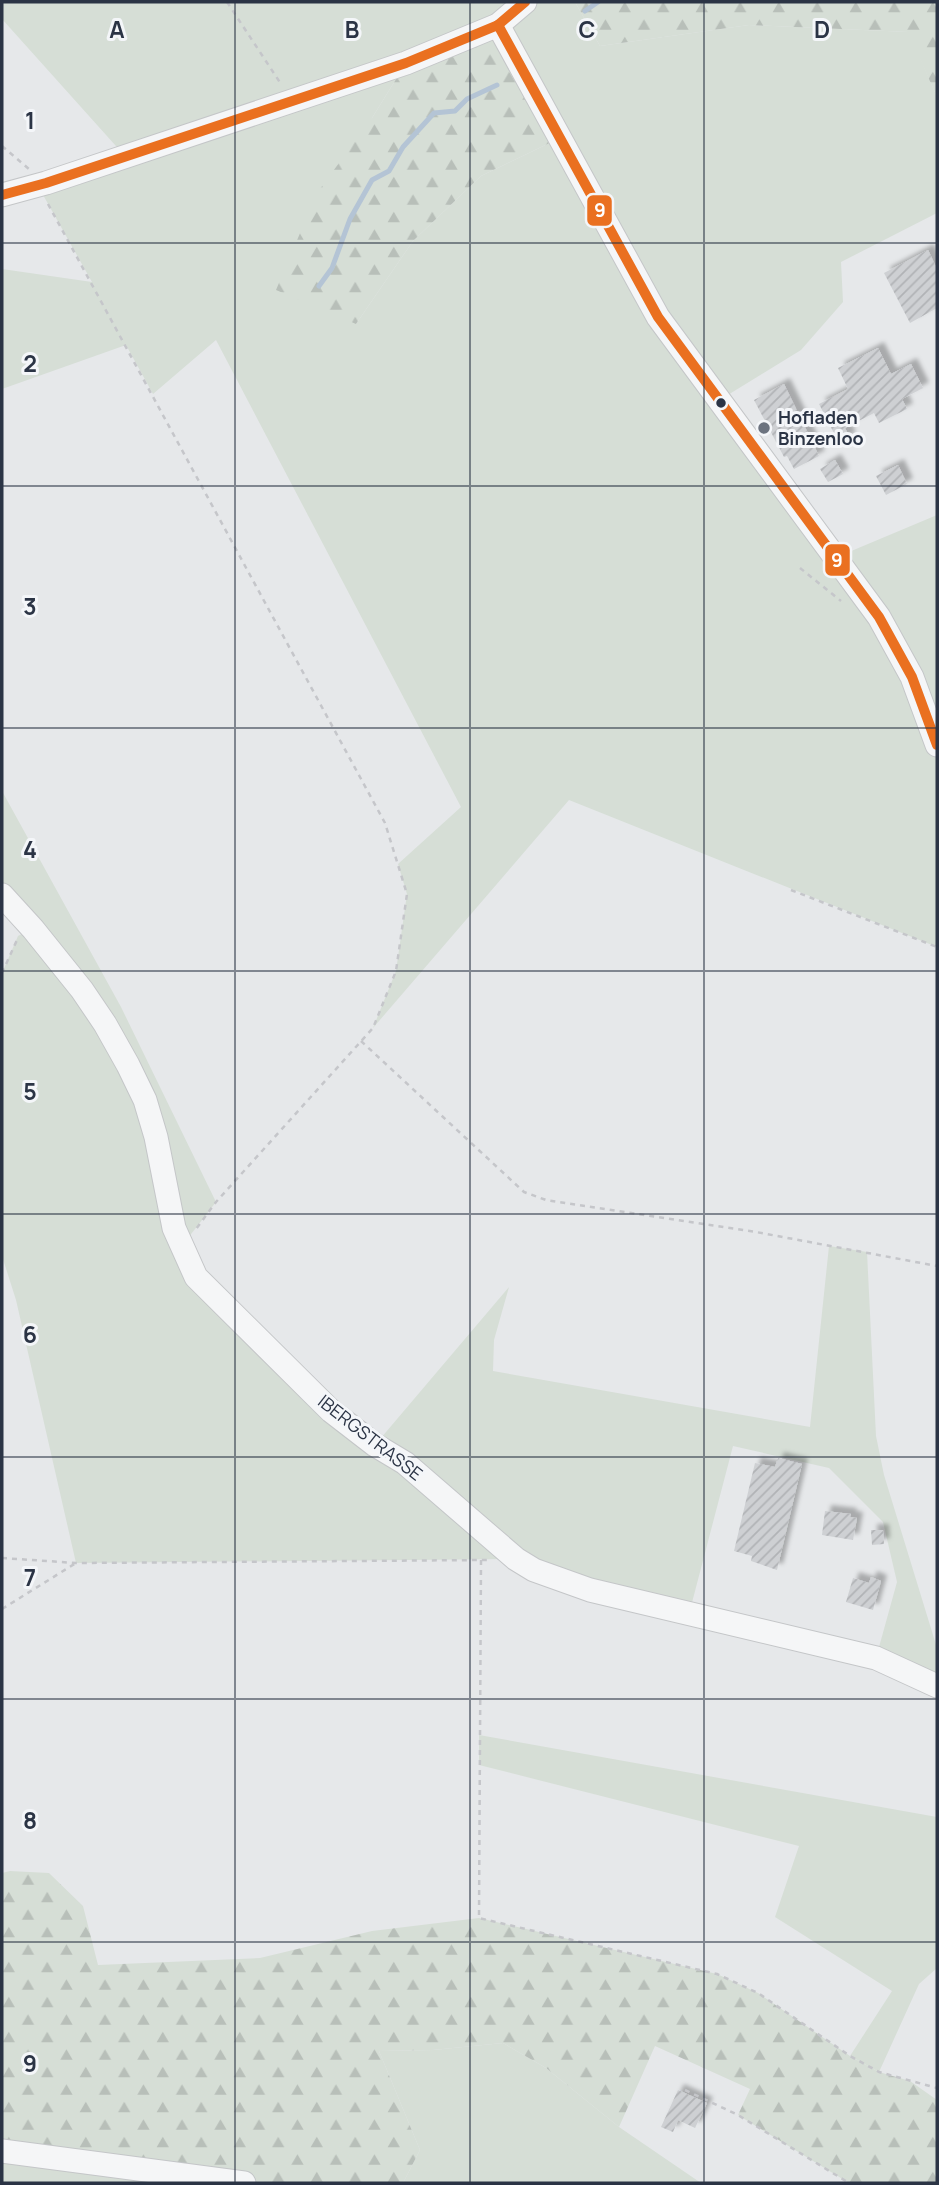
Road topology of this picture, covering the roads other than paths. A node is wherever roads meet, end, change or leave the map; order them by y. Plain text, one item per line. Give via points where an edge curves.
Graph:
1 (525, 2) edge
2 (498, 25) junction
3 (2, 195) edge
4 (937, 746) edge
5 (2, 895) edge
6 (937, 1686) edge
7 (2, 2151) edge
8 (244, 2183) edge

1 - 2 street
2 - 3 street via 406,63
2 - 4 street via 658,317 879,617 912,677
5 - 6 street, IBERGSTRASSE via 82,990 145,1100 174,1228 196,1277 331,1411 405,1463 534,1570 590,1590 876,1658
7 - 8 street

